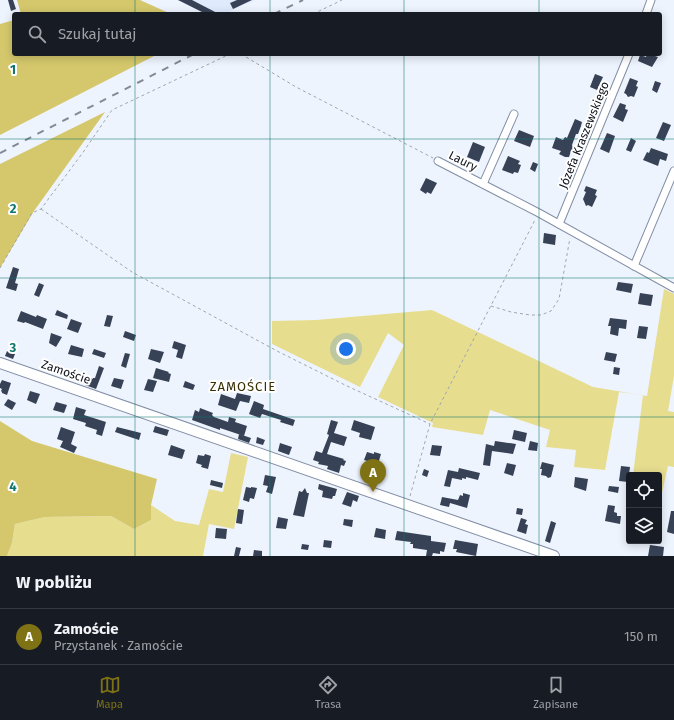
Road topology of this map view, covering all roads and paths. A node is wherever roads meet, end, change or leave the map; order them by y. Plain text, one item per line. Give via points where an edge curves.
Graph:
1 (342, 0) edge
2 (651, 0) edge
3 (317, 12) edge
4 (647, 12) edge
5 (226, 56) edge
6 (244, 56) edge
7 (628, 56) edge
8 (514, 114) dead end
9 (438, 161) joint
10 (674, 171) edge
11 (483, 184) junction
12 (41, 209) junction
13 (539, 212) junction
14 (559, 224) junction
15 (571, 231) junction
16 (634, 266) junction
17 (0, 268) edge
18 (674, 288) edge
19 (491, 306) junction
20 (0, 363) edge
21 (430, 424) junction
22 (408, 504) junction
23 (554, 556) edge

1 - 3 path
2 - 4 street
5 - 12 path via 112,110
6 - 9 path, Laury via 296,87
7 - 14 street, Józefa Kraszewskiego
8 - 11 street
9 - 11 street, Laury
10 - 16 street
11 - 13 street, Laury
12 - 17 path via 32,213
12 - 21 path via 132,272 277,351
13 - 14 street, Laury
13 - 19 path
14 - 15 street, Laury
15 - 16 street, Laury
15 - 19 path via 559,299 551,311 541,315 530,315
16 - 18 street, Laury
19 - 21 path
20 - 22 street, Zamoście
21 - 22 path
22 - 23 street, Zamoście

